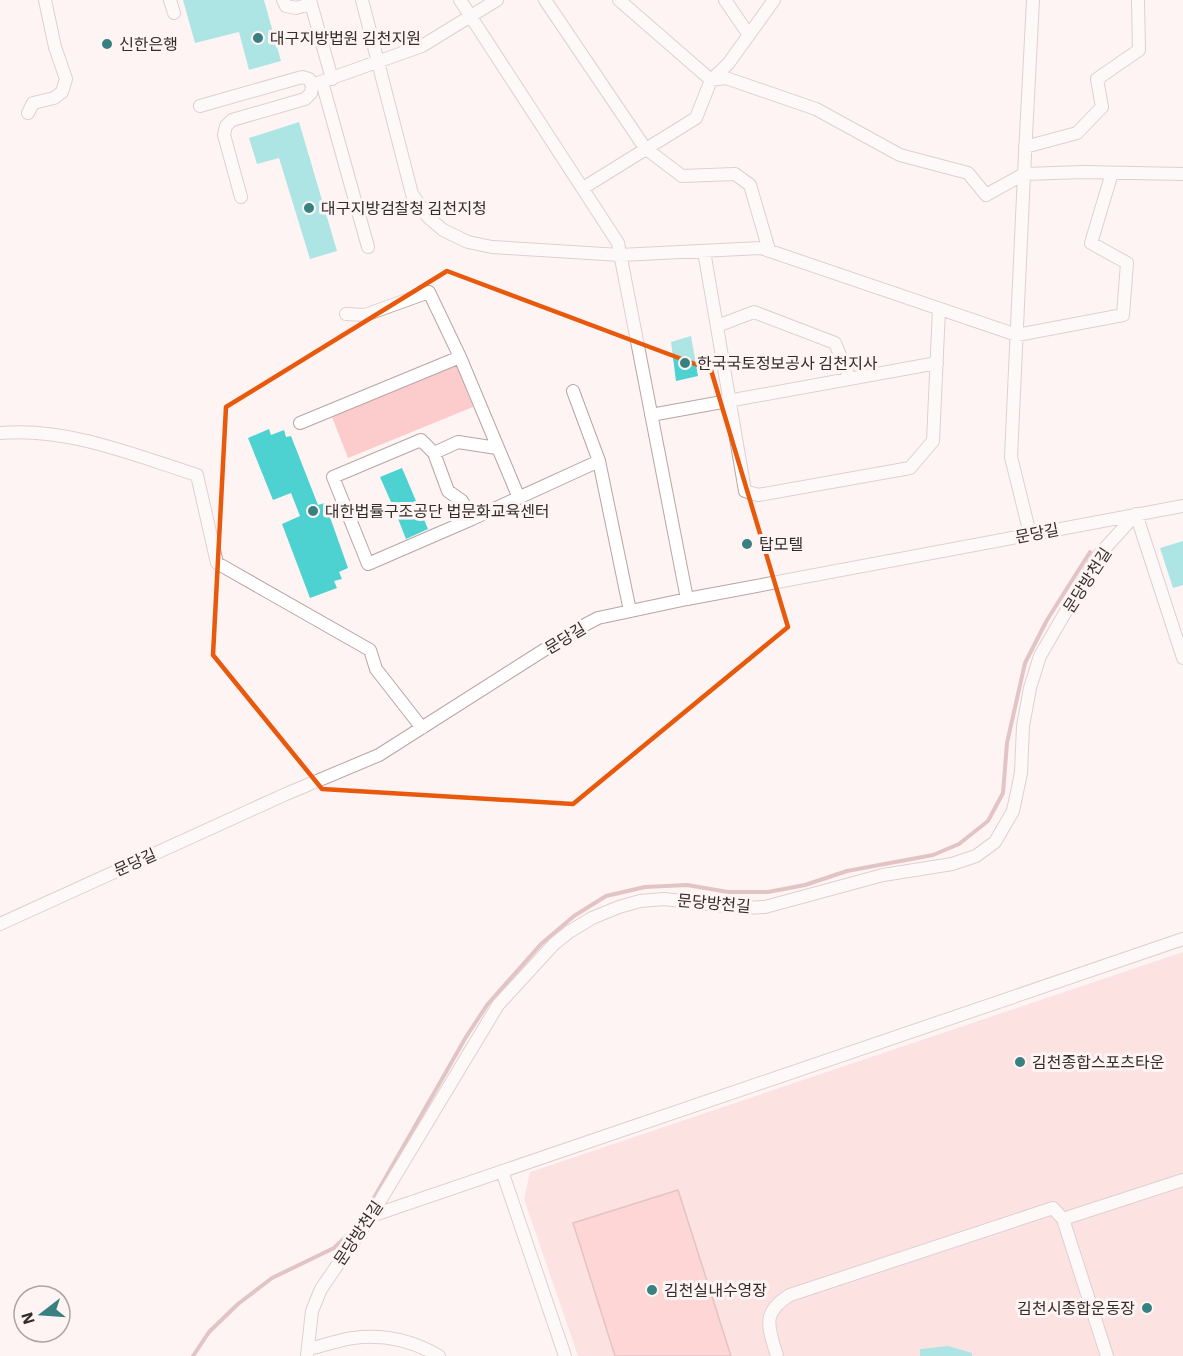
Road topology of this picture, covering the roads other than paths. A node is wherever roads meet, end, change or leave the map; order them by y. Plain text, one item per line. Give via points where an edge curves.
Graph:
1 (45, 0) edge
2 (170, 0) edge
3 (283, 0) edge
4 (310, 0) edge
5 (362, 0) edge
6 (460, 0) edge
7 (496, 0) edge
8 (544, 0) edge
9 (619, 0) edge
10 (725, 0) edge
11 (774, 0) edge
12 (1033, 0) edge
13 (1138, 0) edge
14 (174, 13) dead end
15 (471, 14) junction
16 (749, 35) junction
17 (378, 62) junction
18 (711, 80) junction
19 (322, 82) junction
20 (200, 106) dead end
21 (28, 113) dead end
22 (1025, 147) junction
23 (645, 148) junction
24 (1112, 173) junction
25 (1024, 174) junction
26 (1183, 174) edge
27 (583, 188) junction
28 (241, 197) dead end
29 (368, 247) dead end
30 (769, 250) junction
31 (704, 251) junction
32 (621, 255) junction
33 (939, 309) junction
34 (346, 314) dead end
35 (717, 326) junction
36 (1017, 335) junction
37 (460, 357) junction
38 (937, 363) junction
39 (850, 379) junction
40 (573, 392) dead end
41 (729, 401) junction
42 (651, 415) junction
43 (300, 423) dead end
44 (0, 434) edge
45 (497, 448) junction
46 (435, 453) junction
47 (599, 461) junction
48 (519, 498) junction
49 (1183, 506) edge
50 (1136, 514) junction
51 (472, 519) junction
52 (1030, 534) junction
53 (687, 599) junction
54 (630, 611) junction
55 (1183, 658) edge
56 (422, 728) junction
57 (0, 924) edge
58 (1183, 939) edge
59 (502, 1171) junction
60 (1183, 1180) edge
61 (371, 1216) junction
62 (1063, 1219) junction
63 (307, 1352) edge
64 (439, 1356) edge
65 (565, 1356) edge
66 (777, 1356) edge
67 (1107, 1356) edge

1 - 21 street via 66,79 62,92 33,103
2 - 14 street
3 - 4 street via 286,6 296,8
4 - 19 street
5 - 17 street
6 - 15 street
7 - 15 street
8 - 23 street
9 - 18 street
10 - 16 street
11 - 16 street
12 - 22 street
13 - 22 street via 1139,50 1097,79 1102,107 1077,133
15 - 17 street via 422,46
15 - 27 street
16 - 18 street
17 - 19 street
17 - 32 street via 412,194 443,230 468,242 492,247
18 - 23 street via 696,118
18 - 25 street via 726,78 816,109 900,155 968,173 986,195
19 - 20 street via 302,77
19 - 28 street via 305,99 232,120 226,126 224,135
19 - 29 street
22 - 25 street
23 - 27 street
23 - 30 street via 682,176 735,174 750,185
24 - 25 street
24 - 26 street
24 - 36 street via 1091,243 1127,263 1123,315
25 - 36 street
27 - 32 street via 618,243
30 - 31 street
30 - 33 street
31 - 32 street
31 - 35 street
32 - 42 street
33 - 36 street
33 - 38 street
34 - 37 street via 365,315 429,291
35 - 39 street via 754,312 825,339 835,344
35 - 41 street
36 - 52 street via 1011,457
37 - 43 street
37 - 45 street
38 - 39 street
38 - 41 street via 933,441 910,468 758,495 745,490
39 - 41 street
40 - 47 street
41 - 42 street
42 - 53 street
44 - 56 street via 22,431 94,442 197,475 217,563 370,650 376,669
45 - 46 street via 458,442
45 - 48 street
46 - 51 street via 448,491 462,501
46 - 51 street via 421,440 333,477 368,564
47 - 48 street
47 - 54 street
48 - 51 street
49 - 50 street, 문당길
50 - 52 street, 문당길
50 - 55 street
50 - 61 street, 문당방천길 via 1098,556 1040,656 1025,716 1022,773 1013,811 995,842 976,856 952,864 882,875 765,907 663,899 640,901 592,918 554,945 498,1005
52 - 53 street, 문당길
53 - 54 street, 문당길
54 - 56 street, 문당길 via 598,618 577,629
56 - 57 street, 문당길 via 379,755
58 - 59 street
59 - 61 street
59 - 65 street
60 - 62 street
61 - 63 street, 문당방천길 via 321,1289 312,1311
62 - 66 street via 1053,1208 790,1295 771,1311 768,1326
62 - 67 street
63 - 64 street via 353,1338 378,1338 408,1341

